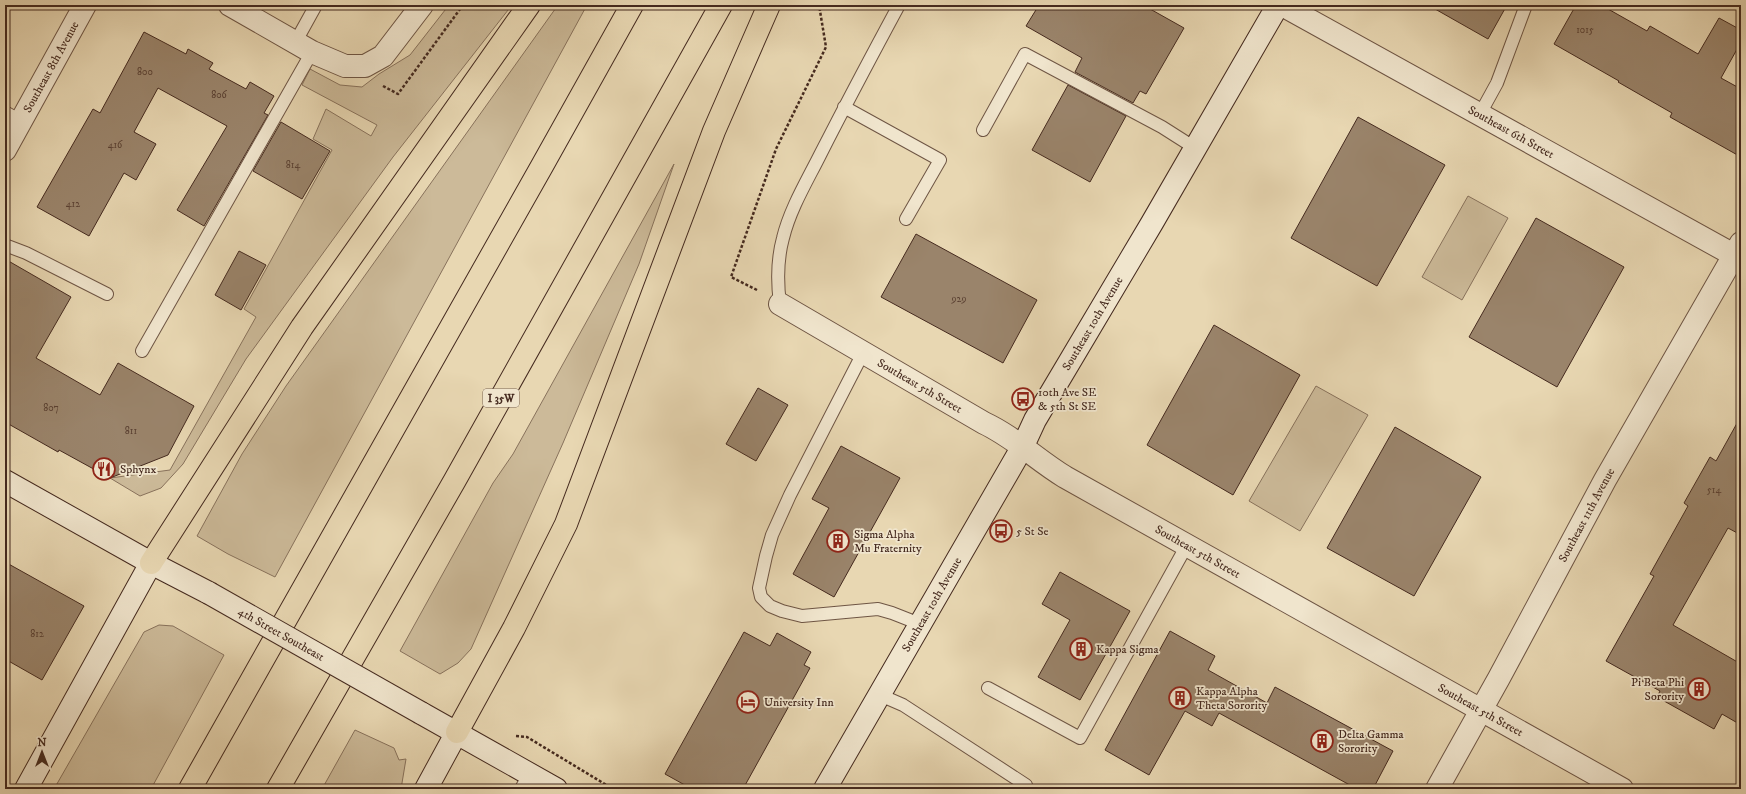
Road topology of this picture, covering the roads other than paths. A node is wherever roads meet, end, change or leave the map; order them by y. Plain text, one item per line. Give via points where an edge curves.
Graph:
1 (85, 5) edge
2 (230, 5) edge
3 (316, 5) edge
4 (422, 5) edge
5 (529, 5) edge
6 (632, 5) edge
7 (721, 5) edge
8 (769, 5) edge
9 (899, 5) edge
10 (1278, 5) edge
11 (1282, 5) edge
12 (1526, 5) edge
13 (304, 48) junction
14 (844, 107) junction
15 (1480, 114) junction
16 (13, 116) edge
17 (983, 130) dead end
18 (1195, 148) junction
19 (5, 150) edge
20 (906, 219) dead end
21 (5, 245) edge
22 (1739, 252) edge
23 (107, 294) dead end
24 (780, 304) joint
25 (142, 351) dead end
26 (863, 353) junction
27 (1023, 446) junction
28 (5, 481) edge
29 (1187, 545) junction
30 (151, 563) junction
31 (920, 624) junction
32 (988, 688) dead end
33 (880, 695) junction
34 (1482, 710) junction
35 (457, 732) junction
36 (525, 781) edge
37 (1026, 785) dead end
38 (26, 789) edge
39 (190, 789) edge
40 (278, 789) edge
41 (426, 789) edge
42 (556, 789) edge
43 (825, 789) edge
44 (1437, 789) edge
45 (1622, 789) edge

1 - 16 street, Southeast 8th Avenue
2 - 13 street
3 - 13 lane
4 - 13 street via 384,56 366,66 345,66
5 - 30 highway via 302,327
6 - 39 highway
7 - 40 highway, I 35W
8 - 35 highway via 714,131 566,524
9 - 14 lane
10 - 18 street, Southeast 10th Avenue
11 - 15 street, Southeast 6th Street
12 - 15 lane via 1497,83
13 - 25 lane
14 - 20 lane via 940,160
14 - 24 lane via 797,200 783,236 777,282
15 - 22 street, Southeast 6th Street
16 - 19 street, Southeast 8th Avenue
17 - 18 lane via 1025,54 1162,127
18 - 27 street, Southeast 10th Avenue via 1035,420
21 - 23 lane
22 - 34 street, Southeast 11th Avenue via 1605,480
24 - 26 street, Southeast 5th Street
26 - 27 street, Southeast 5th Street
26 - 31 lane via 772,535 759,588 761,597 770,606 802,616 878,609
27 - 29 street, Southeast 5th Street via 1060,474
27 - 31 street, Southeast 10th Avenue
28 - 30 street, 4th Street Southeast
29 - 32 lane via 1080,738
29 - 34 street, Southeast 5th Street
30 - 35 street, 4th Street Southeast, bridge
30 - 38 street
31 - 33 street, Southeast 10th Avenue
33 - 37 lane via 903,705
33 - 43 street, Southeast 10th Avenue
34 - 44 street, Southeast 11th Avenue
34 - 45 street, Southeast 5th Street
35 - 36 street, 4th Street Southeast
35 - 41 street
36 - 42 street, 4th Street Southeast

